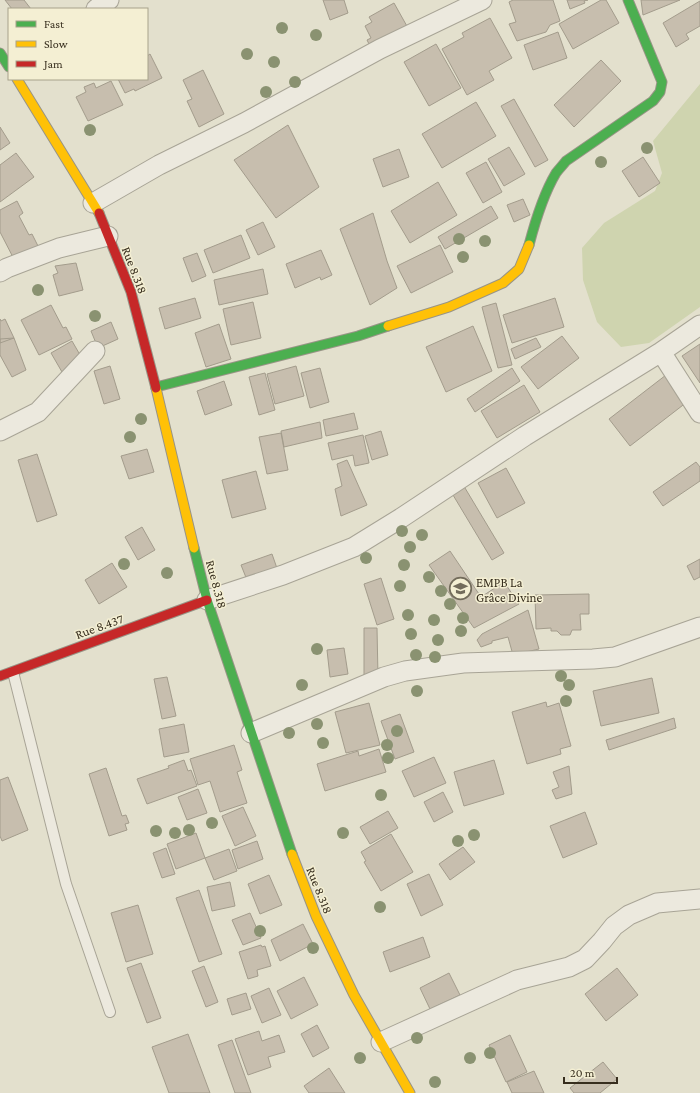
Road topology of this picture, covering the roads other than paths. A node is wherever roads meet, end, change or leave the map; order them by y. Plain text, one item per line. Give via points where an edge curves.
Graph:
1 (109, 0) edge
2 (482, 0) edge
3 (628, 0) edge
4 (97, 8) edge
5 (0, 53) edge
6 (8, 65) edge
7 (18, 80) edge
8 (93, 203) junction
9 (108, 236) junction
10 (0, 272) edge
11 (700, 325) edge
12 (95, 351) dead end
13 (661, 352) junction
14 (156, 387) junction
15 (700, 413) edge
16 (0, 431) edge
17 (207, 600) junction
18 (700, 628) edge
19 (13, 672) junction
20 (0, 676) edge
21 (251, 733) junction
22 (700, 899) edge
23 (110, 1012) dead end
24 (381, 1042) junction
25 (410, 1093) edge

1 - 4 street
2 - 8 street via 380,48 244,123 159,165
3 - 14 main road via 662,82 660,92 653,101 566,161 556,173 519,269 503,283 449,307 358,336
5 - 6 main road
7 - 8 main road, Rue 8.318
8 - 9 main road, Rue 8.318
9 - 10 street via 59,248
9 - 14 main road, Rue 8.318 via 131,292
11 - 13 street
12 - 16 street via 38,412
13 - 15 street
13 - 17 street via 525,436 354,547 283,575
14 - 17 main road, Rue 8.318
17 - 19 main road, Rue 8.437
17 - 21 main road, Rue 8.318
18 - 21 street via 615,657 593,660 463,663 405,671 384,677
19 - 20 main road, Rue 8.437
19 - 23 lane via 66,884
21 - 24 main road, Rue 8.318 via 286,839 316,916 354,995
22 - 24 street via 657,903 628,915 614,926 585,959 569,967 517,980
24 - 25 main road, Rue 8.318

